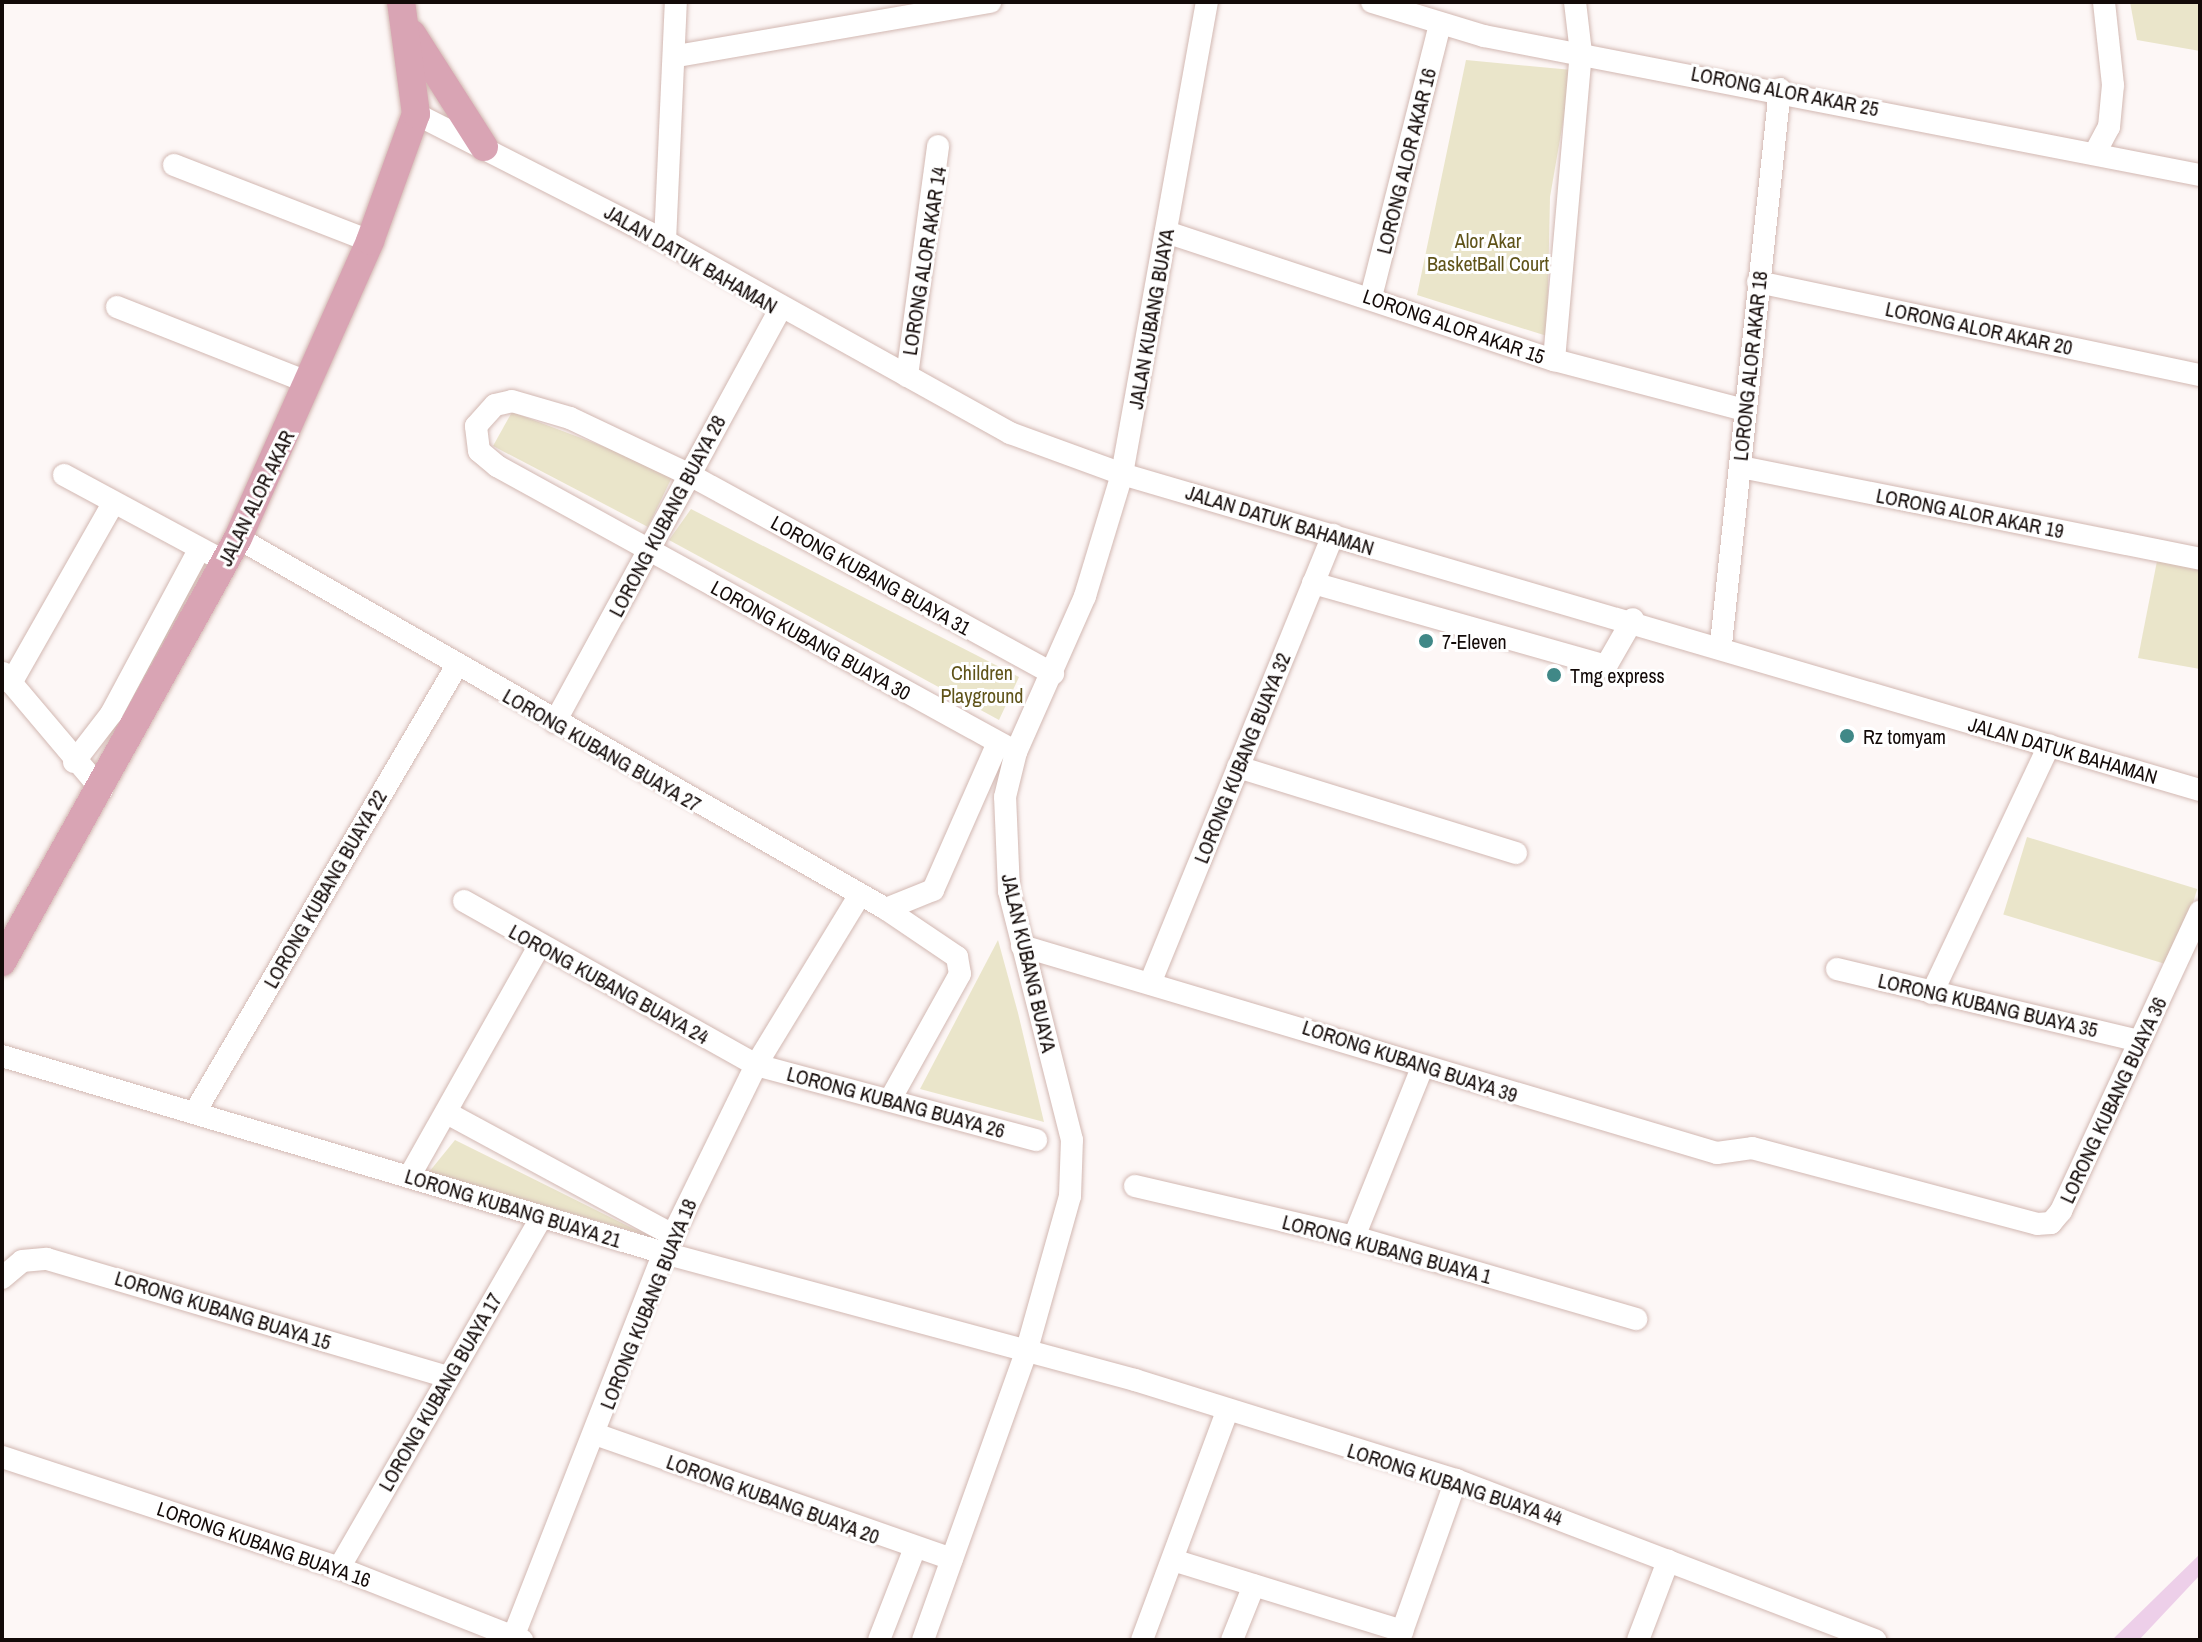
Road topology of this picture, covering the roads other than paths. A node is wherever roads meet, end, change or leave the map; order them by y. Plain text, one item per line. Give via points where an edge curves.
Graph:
1 (676, 2) edge
2 (990, 2) edge
3 (1207, 2) edge
4 (1575, 2) edge
5 (2104, 2) edge
6 (1379, 3) edge
7 (402, 11) edge
8 (1440, 24) junction
9 (1581, 53) junction
10 (677, 56) junction
11 (1780, 89) junction
12 (416, 114) junction
13 (938, 146) dead end
14 (484, 147) junction
15 (2095, 153) junction
16 (174, 165) dead end
17 (2200, 175) edge
18 (1166, 232) junction
19 (370, 241) junction
20 (665, 241) junction
21 (1758, 282) junction
22 (1371, 297) junction
23 (117, 307) dead end
24 (780, 310) junction
25 (1554, 360) junction
26 (2200, 375) edge
27 (907, 376) junction
28 (310, 383) junction
29 (1745, 410) junction
30 (1741, 467) junction
31 (1122, 474) junction
32 (64, 475) dead end
33 (690, 475) junction
34 (112, 505) junction
35 (1333, 535) junction
36 (233, 548) junction
37 (649, 549) junction
38 (199, 550) junction
39 (2200, 559) edge
40 (1313, 583) junction
41 (1633, 619) junction
42 (1721, 644) junction
43 (456, 667) junction
44 (1053, 674) junction
45 (6, 678) edge
46 (111, 714) junction
47 (555, 722) junction
48 (134, 731) junction
49 (2049, 745) junction
50 (1007, 749) junction
51 (74, 762) junction
52 (1238, 767) junction
53 (102, 790) junction
54 (2200, 790) edge
55 (1516, 853) dead end
56 (858, 898) junction
57 (464, 901) dead end
58 (886, 909) junction
59 (2200, 912) edge
60 (539, 946) junction
61 (1022, 946) junction
62 (2, 962) edge
63 (1837, 969) dead end
64 (1151, 981) junction
65 (1932, 993) junction
66 (2140, 1041) junction
67 (2, 1056) edge
68 (756, 1065) junction
69 (1422, 1068) junction
70 (890, 1100) junction
71 (195, 1112) junction
72 (447, 1113) junction
73 (1036, 1140) dead end
74 (1752, 1148) joint
75 (409, 1177) junction
76 (1135, 1186) dead end
77 (542, 1217) junction
78 (1354, 1237) junction
79 (668, 1244) junction
80 (2, 1278) edge
81 (1636, 1319) dead end
82 (1027, 1349) junction
83 (447, 1377) junction
84 (1227, 1411) junction
85 (595, 1434) junction
86 (2, 1457) edge
87 (1456, 1480) junction
88 (914, 1550) junction
89 (952, 1559) junction
90 (1176, 1561) junction
91 (1668, 1561) junction
92 (339, 1568) junction
93 (1254, 1585) junction
94 (1400, 1635) edge
95 (516, 1639) edge
96 (928, 1639) edge
97 (879, 1640) edge
98 (1142, 1640) edge
99 (1232, 1640) edge
100 (1638, 1640) edge
101 (1875, 1640) edge

1 - 10 street
2 - 10 street
3 - 18 street, JALAN KUBANG BUAYA
4 - 9 street
5 - 15 street via 2113,85 2109,127
6 - 8 street, LORONG ALOR AKAR 25
7 - 12 main road, JALAN ALOR AKAR
7 - 14 main road via 453,109
8 - 9 street, LORONG ALOR AKAR 25
8 - 22 street, LORONG ALOR AKAR 16
9 - 11 street, LORONG ALOR AKAR 25
9 - 25 street
10 - 20 street
11 - 15 street, LORONG ALOR AKAR 25
11 - 21 street, LORONG ALOR AKAR 18
12 - 14 street, JALAN DATUK BAHAMAN
12 - 19 main road, JALAN ALOR AKAR
13 - 27 street, LORONG ALOR AKAR 14
14 - 20 street, JALAN DATUK BAHAMAN
15 - 17 street, LORONG ALOR AKAR 25
16 - 19 street
18 - 22 street, LORONG ALOR AKAR 15
18 - 31 street, JALAN KUBANG BUAYA
19 - 28 main road, JALAN ALOR AKAR
20 - 24 street, JALAN DATUK BAHAMAN
21 - 26 street, LORONG ALOR AKAR 20
21 - 29 street, LORONG ALOR AKAR 18
22 - 25 street, LORONG ALOR AKAR 15
23 - 28 street
24 - 27 street, JALAN DATUK BAHAMAN
24 - 33 street, LORONG KUBANG BUAYA 28
25 - 29 street, LORONG ALOR AKAR 15
27 - 31 street, JALAN DATUK BAHAMAN via 1010,433
28 - 36 main road, JALAN ALOR AKAR
29 - 30 street, LORONG ALOR AKAR 18
30 - 39 street, LORONG ALOR AKAR 19
30 - 42 street, LORONG ALOR AKAR 18
31 - 35 street, JALAN DATUK BAHAMAN
31 - 44 street, JALAN KUBANG BUAYA
32 - 34 street, LORONG KUBANG BUAYA 27
33 - 37 street, LORONG KUBANG BUAYA 28
33 - 37 street, LORONG KUBANG BUAYA 31 via 528,403 503,403 483,413 479,451 497,466
33 - 44 street, LORONG KUBANG BUAYA 31
34 - 38 street, LORONG KUBANG BUAYA 27
34 - 45 street
35 - 40 street, LORONG KUBANG BUAYA 32
35 - 41 street, JALAN DATUK BAHAMAN
36 - 38 street, LORONG KUBANG BUAYA 27
36 - 43 street, LORONG KUBANG BUAYA 27
36 - 48 main road, JALAN ALOR AKAR
37 - 47 street, LORONG KUBANG BUAYA 28
37 - 50 street, LORONG KUBANG BUAYA 30
38 - 46 street
40 - 41 street via 1606,666
40 - 52 street, LORONG KUBANG BUAYA 32
41 - 42 street, JALAN DATUK BAHAMAN
42 - 49 street, JALAN DATUK BAHAMAN
43 - 47 street, LORONG KUBANG BUAYA 27
43 - 71 street, LORONG KUBANG BUAYA 22
44 - 50 street, JALAN KUBANG BUAYA
45 - 51 street
46 - 48 street
46 - 51 street
47 - 56 street, LORONG KUBANG BUAYA 27
48 - 53 main road, JALAN ALOR AKAR
49 - 54 street, JALAN DATUK BAHAMAN
49 - 65 street
50 - 58 street via 933,890
50 - 61 street, JALAN KUBANG BUAYA via 1002,829
51 - 53 street
52 - 55 street
52 - 64 street, LORONG KUBANG BUAYA 32
53 - 62 main road, JALAN ALOR AKAR
56 - 58 street, LORONG KUBANG BUAYA 27
56 - 68 street, LORONG KUBANG BUAYA 18
57 - 60 street, LORONG KUBANG BUAYA 24
58 - 70 street, LORONG KUBANG BUAYA 27 via 963,964
59 - 66 street, LORONG KUBANG BUAYA 36
60 - 68 street, LORONG KUBANG BUAYA 24
60 - 72 street
61 - 64 street, LORONG KUBANG BUAYA 39
61 - 82 street, JALAN KUBANG BUAYA via 1072,1140 1070,1196
63 - 65 street, LORONG KUBANG BUAYA 35
64 - 69 street, LORONG KUBANG BUAYA 39 via 1417,1059
65 - 66 street, LORONG KUBANG BUAYA 35
66 - 74 street, LORONG KUBANG BUAYA 36 via 2051,1223
67 - 71 street, LORONG KUBANG BUAYA 21
68 - 70 street, LORONG KUBANG BUAYA 26
68 - 79 street, LORONG KUBANG BUAYA 18
69 - 74 street, LORONG KUBANG BUAYA 39 via 1717,1153
69 - 78 street
70 - 73 street, LORONG KUBANG BUAYA 26
71 - 75 street, LORONG KUBANG BUAYA 21
72 - 75 street
72 - 79 street
75 - 77 street, LORONG KUBANG BUAYA 21
76 - 78 street, LORONG KUBANG BUAYA 1
77 - 79 street, LORONG KUBANG BUAYA 21
77 - 83 street, LORONG KUBANG BUAYA 17
78 - 81 street, LORONG KUBANG BUAYA 1
79 - 82 street, LORONG KUBANG BUAYA 21
79 - 85 street, LORONG KUBANG BUAYA 18
80 - 83 street, LORONG KUBANG BUAYA 15 via 22,1261 47,1259
82 - 84 street, LORONG KUBANG BUAYA 44
82 - 89 street, JALAN KUBANG BUAYA
83 - 92 street, LORONG KUBANG BUAYA 17
84 - 87 street, LORONG KUBANG BUAYA 44
84 - 90 street
85 - 88 street, LORONG KUBANG BUAYA 20
85 - 95 street, LORONG KUBANG BUAYA 18
86 - 92 street, LORONG KUBANG BUAYA 16
87 - 91 street, LORONG KUBANG BUAYA 44
87 - 94 street
88 - 89 street, LORONG KUBANG BUAYA 20
88 - 97 street
89 - 96 street, JALAN KUBANG BUAYA
90 - 93 street
90 - 98 street
91 - 100 street
91 - 101 street, LORONG KUBANG BUAYA 44
92 - 95 street, LORONG KUBANG BUAYA 16
93 - 94 street
93 - 99 street

